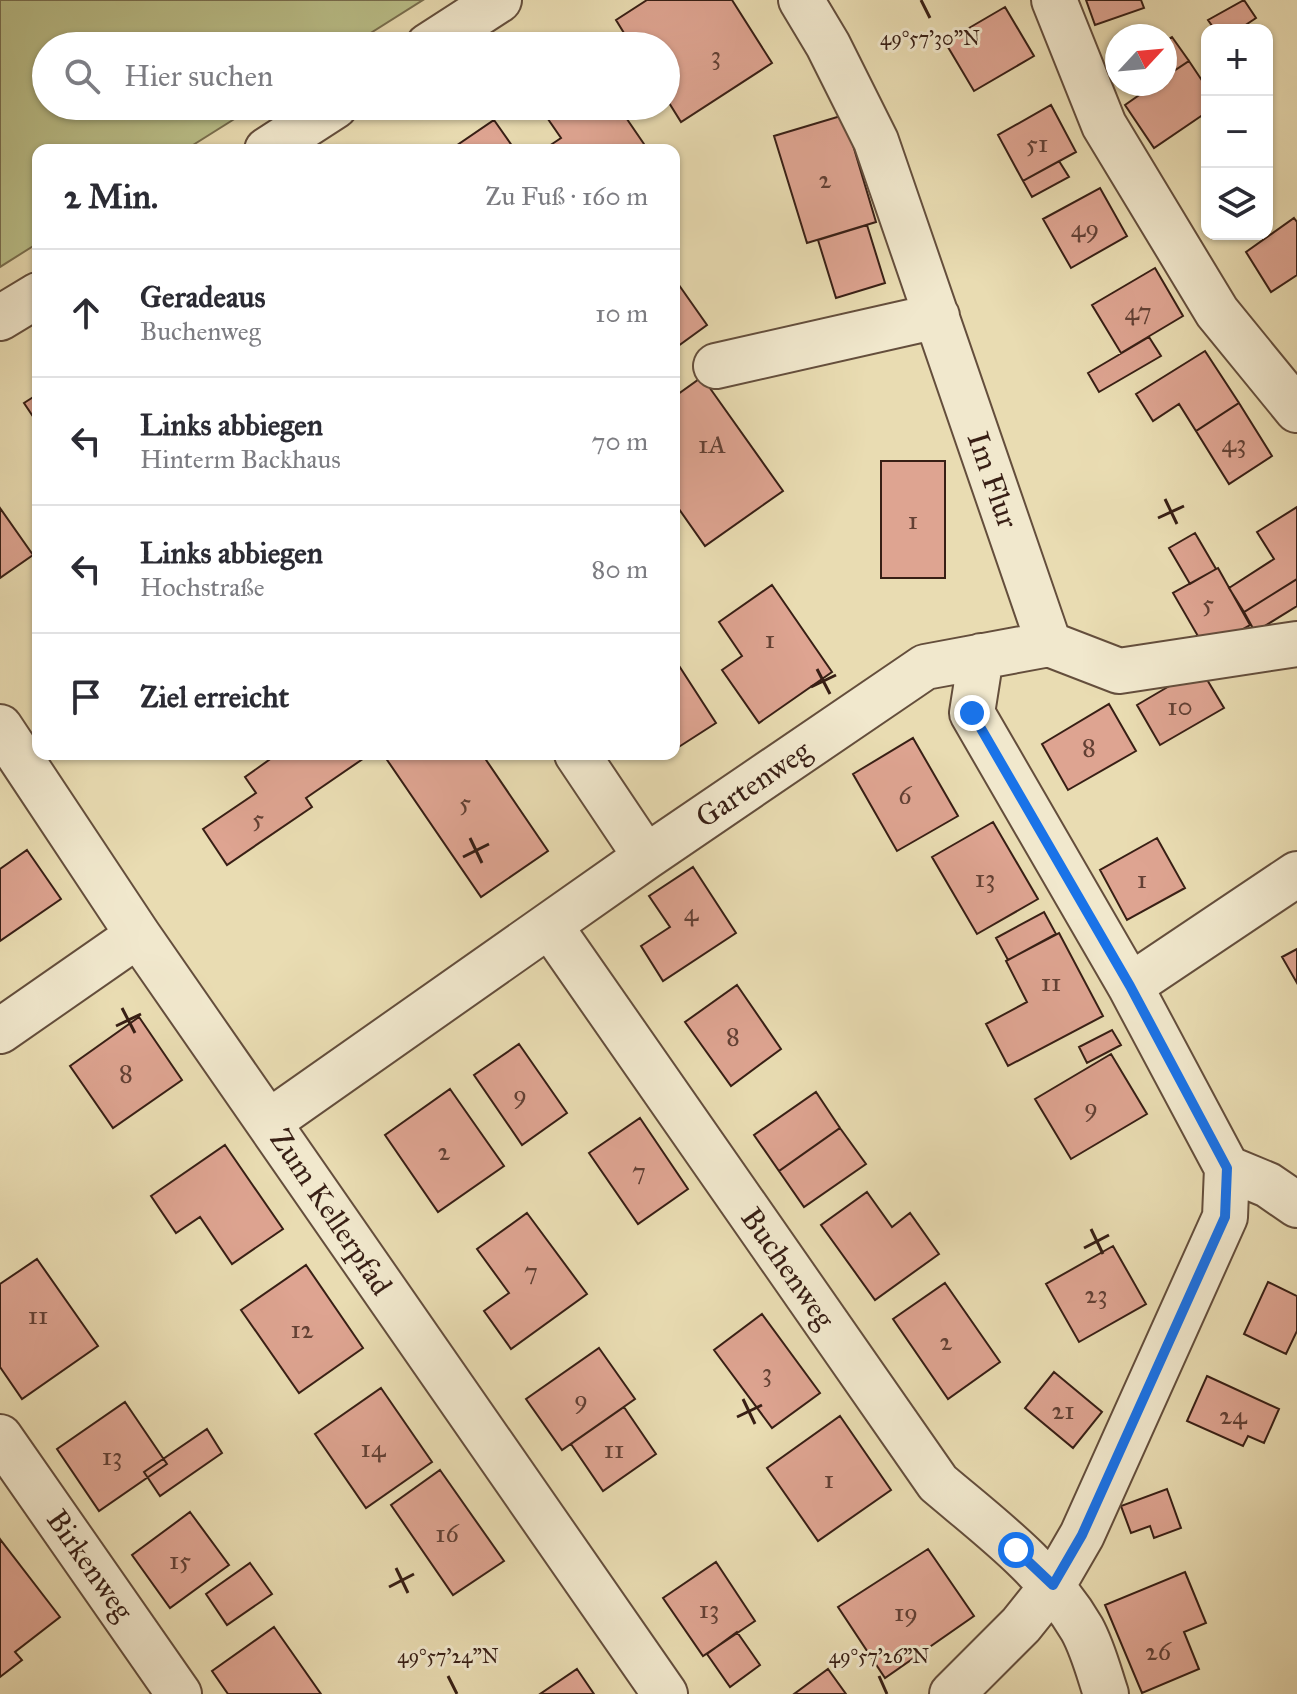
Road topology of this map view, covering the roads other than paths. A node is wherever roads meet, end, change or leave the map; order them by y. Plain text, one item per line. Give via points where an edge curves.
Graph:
1 (499, 0) edge
2 (801, 0) edge
3 (1054, 0) edge
4 (450, 32) edge
5 (313, 120) edge
6 (276, 144) edge
7 (32, 299) edge
8 (937, 316) junction
9 (0, 318) edge
10 (716, 366) dead end
11 (1297, 410) edge
12 (1049, 644) junction
13 (1297, 644) edge
14 (981, 656) junction
15 (0, 727) edge
16 (581, 760) edge
17 (646, 857) junction
18 (1297, 874) edge
19 (550, 926) junction
20 (138, 935) junction
21 (1130, 986) junction
22 (0, 1031) edge
23 (269, 1122) junction
24 (1227, 1168) junction
25 (1297, 1205) edge
26 (0, 1437) edge
27 (1053, 1585) junction
28 (179, 1694) edge
29 (665, 1694) edge
30 (952, 1694) edge
31 (1106, 1694) edge

1 - 4 street
2 - 8 street, Im Flur via 876,141
3 - 11 street via 1104,125 1217,312
5 - 6 street
7 - 9 street
8 - 10 street
8 - 12 street, Im Flur
12 - 13 street via 1119,671
12 - 14 street, Gartenweg
14 - 17 street, Gartenweg via 925,667
14 - 21 street via 972,713
15 - 20 street, Zum Kellerpfad
16 - 17 street
17 - 19 street, Gartenweg
18 - 21 street
19 - 23 street, Gartenweg
19 - 27 street, Buchenweg via 938,1483
20 - 22 street
20 - 23 street, Zum Kellerpfad
21 - 24 street
23 - 29 street, Zum Kellerpfad
24 - 25 street via 1268,1185
24 - 27 street via 1225,1217 1082,1535
26 - 28 street, Birkenweg
27 - 30 street
27 - 31 street, Buchenweg via 1084,1632

